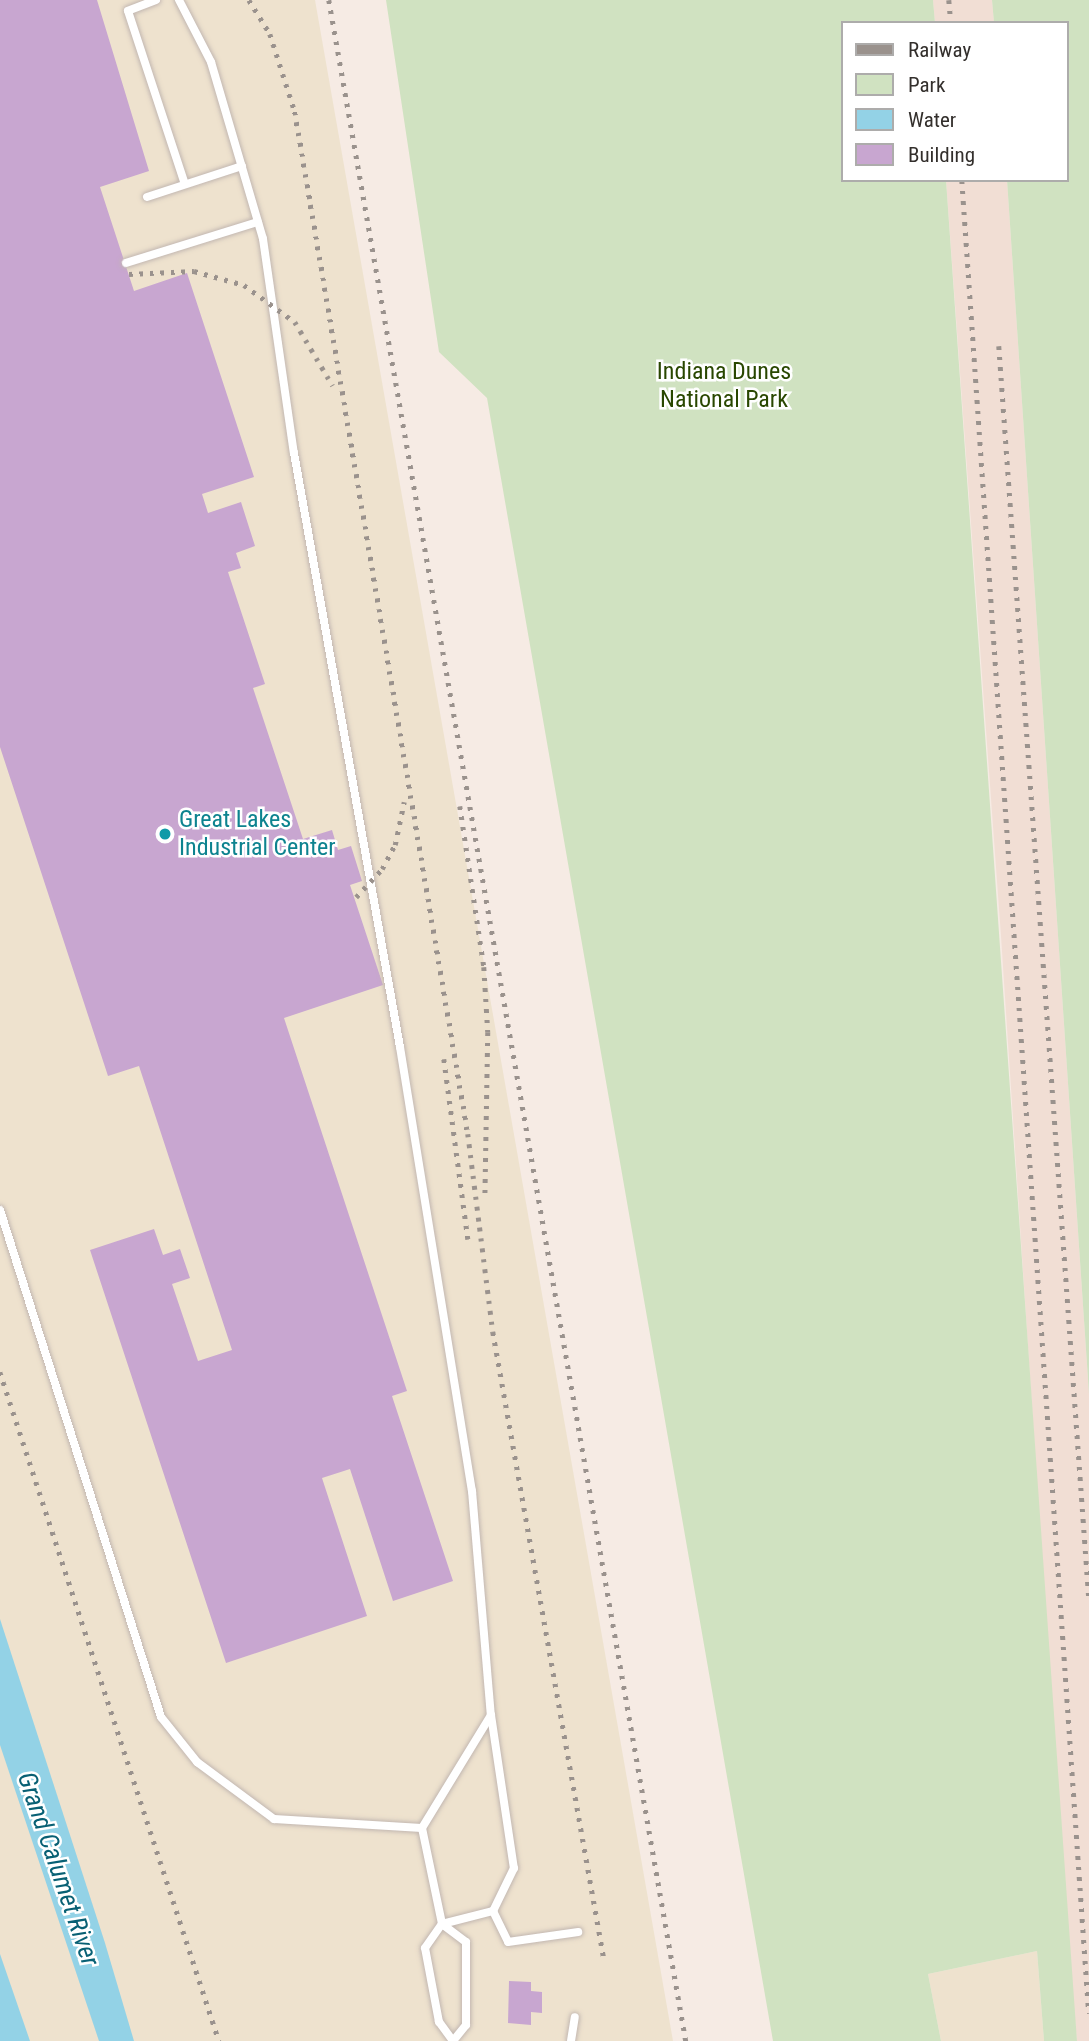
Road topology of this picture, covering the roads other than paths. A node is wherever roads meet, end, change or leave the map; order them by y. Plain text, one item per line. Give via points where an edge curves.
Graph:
1 (156, 0) edge
2 (179, 0) edge
3 (242, 166) junction
4 (185, 184) junction
5 (147, 197) dead end
6 (258, 222) junction
7 (126, 263) dead end
8 (0, 1210) edge
9 (491, 1715) junction
10 (422, 1828) junction
11 (494, 1910) junction
12 (442, 1924) junction
13 (578, 1932) dead end
14 (575, 2017) dead end
15 (571, 2041) edge

1 - 4 lane via 128,10
2 - 3 lane via 211,62
3 - 4 lane
3 - 6 lane
4 - 5 lane
6 - 7 lane
6 - 9 lane via 472,1490
8 - 10 lane via 161,1717 197,1762 274,1819
9 - 10 lane
9 - 11 lane via 514,1868
10 - 12 lane
11 - 12 lane
11 - 13 lane via 508,1942
12 - 12 lane via 425,1948 439,2022 453,2041 467,2025 466,1942
14 - 15 lane

